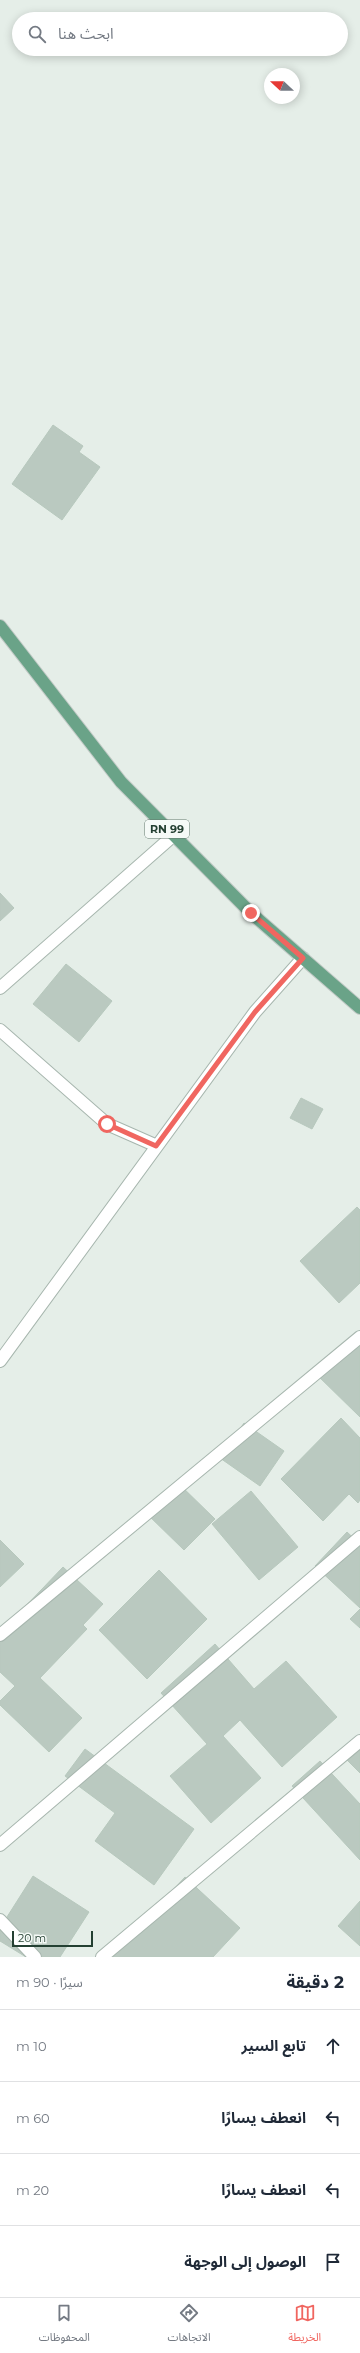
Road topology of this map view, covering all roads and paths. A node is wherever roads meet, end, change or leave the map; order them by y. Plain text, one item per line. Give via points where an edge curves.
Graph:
1 (0, 626) edge
2 (174, 835) junction
3 (303, 958) junction
4 (0, 988) edge
5 (360, 1008) edge
6 (0, 1030) edge
7 (156, 1146) junction
8 (360, 1337) edge
9 (0, 1361) edge
10 (360, 1537) edge
11 (0, 1635) edge
12 (358, 1746) edge
13 (0, 1845) edge
14 (0, 1920) edge
15 (35, 1957) edge
16 (102, 1957) edge

1 - 2 main road, RN 99 via 121,782
2 - 3 main road, RN 99 via 251,913
2 - 4 street
3 - 5 main road, RN 99
3 - 7 street via 255,1012
6 - 7 street via 107,1124
7 - 9 street
8 - 11 street
10 - 13 street
12 - 16 street
14 - 15 street

